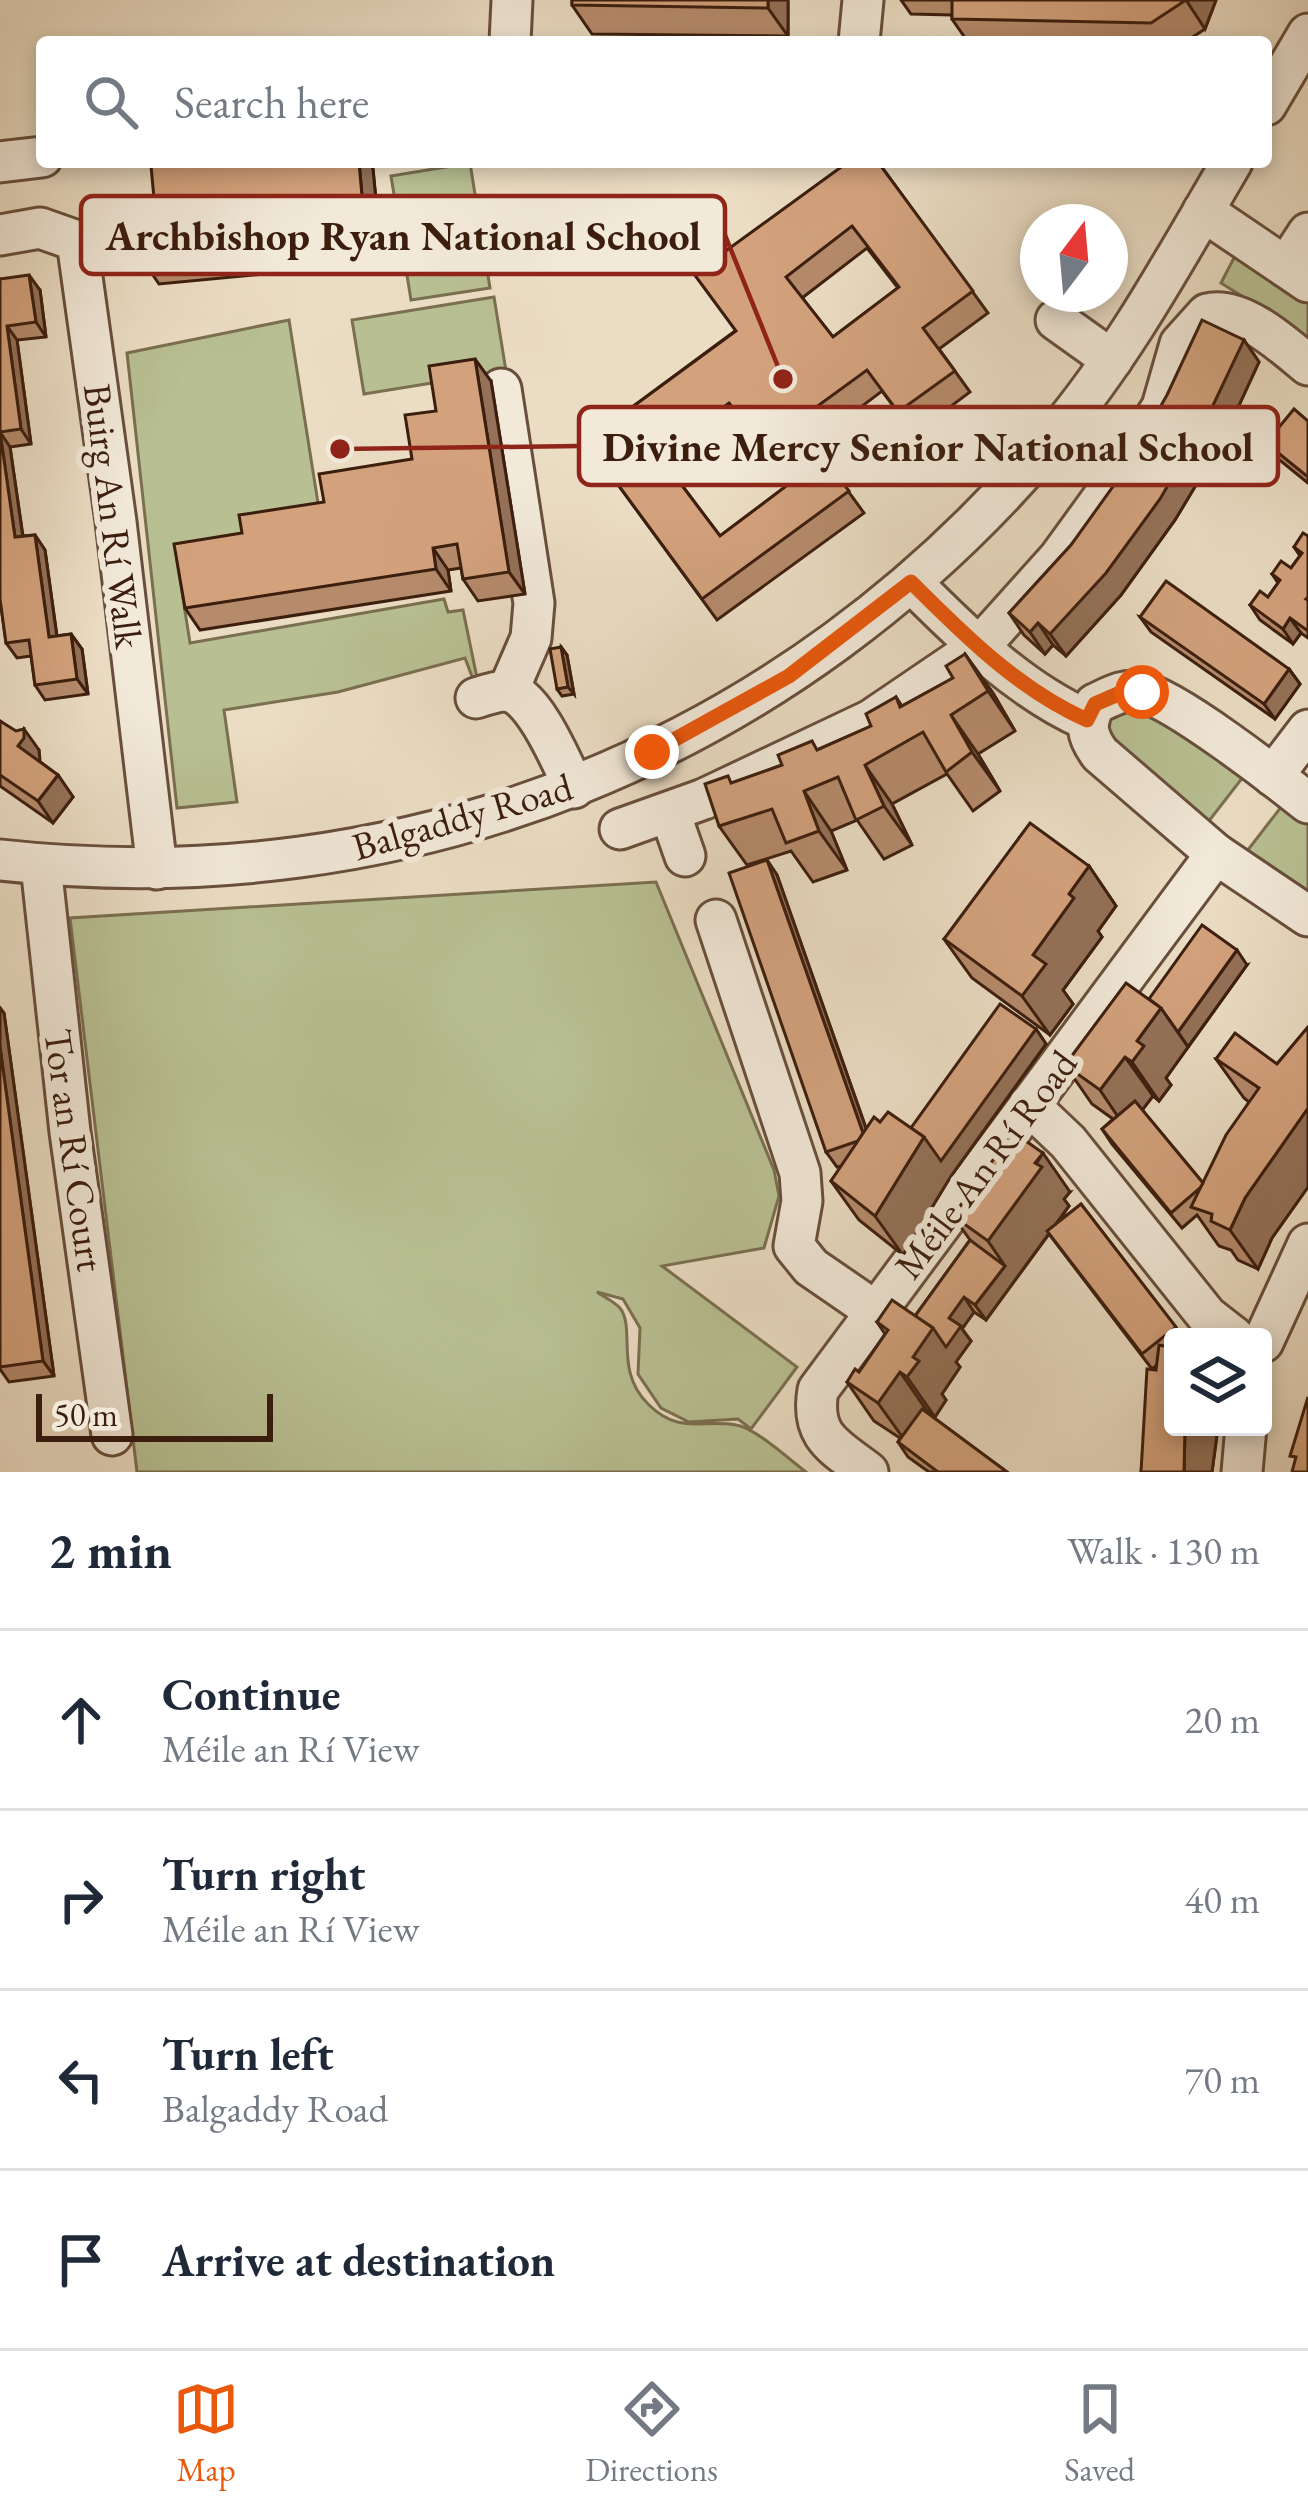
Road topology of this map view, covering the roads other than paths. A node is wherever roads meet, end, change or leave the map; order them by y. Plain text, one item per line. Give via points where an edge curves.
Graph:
1 (512, 0) edge
2 (862, 0) edge
3 (1308, 34) edge
4 (510, 36) edge
5 (859, 36) edge
6 (1272, 95) edge
7 (36, 158) edge
8 (0, 162) edge
9 (1228, 168) edge
10 (1203, 211) junction
11 (1308, 233) edge
12 (0, 235) edge
13 (1297, 274) edge
14 (1056, 320) dead end
15 (1294, 354) edge
16 (1112, 360) junction
17 (501, 389) dead end
18 (911, 582) junction
19 (980, 646) junction
20 (1087, 720) junction
21 (1308, 730) edge
22 (1273, 776) junction
23 (574, 788) junction
24 (1308, 803) edge
25 (670, 813) junction
26 (620, 829) dead end
27 (1216, 854) junction
28 (685, 856) dead end
29 (0, 860) edge
30 (41, 865) junction
31 (157, 869) junction
32 (1308, 916) edge
33 (716, 920) dead end
34 (1029, 1106) junction
35 (1308, 1244) edge
36 (875, 1311) junction
37 (1222, 1328) edge
38 (1269, 1328) edge
39 (112, 1435) dead end
40 (1245, 1436) edge
41 (868, 1472) edge
42 (1242, 1472) edge

1 - 4 street
2 - 5 street
3 - 6 street
7 - 8 street
9 - 10 street, Balgaddy Road
10 - 13 street
10 - 16 street, Balgaddy Road
11 - 13 street
12 - 31 street, Buirg An Rí Walk via 40,228 76,241
14 - 16 street
15 - 19 street via 1228,313 1199,319 1180,344 1162,407 1120,474
16 - 18 street, Balgaddy Road via 1056,435
17 - 23 street via 535,603 531,638 492,694 517,694 548,733
18 - 19 street
18 - 23 street, Balgaddy Road via 722,717
19 - 20 street via 1054,705
19 - 25 street via 871,720
20 - 22 street via 1095,704 1142,692
20 - 27 street via 1100,754
21 - 22 street
22 - 24 street
23 - 31 street, Balgaddy Road via 392,842 261,865
25 - 26 street
25 - 28 street
27 - 32 street
27 - 34 street, Méile An Rí Road
29 - 30 street, Balgaddy Road
30 - 31 street, Balgaddy Road
30 - 39 street, Tor an Rí Court
33 - 36 street via 800,1173 794,1246
34 - 36 street, Méile An Rí Road
34 - 37 street
35 - 38 street
36 - 41 street, Méile An Rí Road via 818,1390 814,1412 820,1432
40 - 42 street

